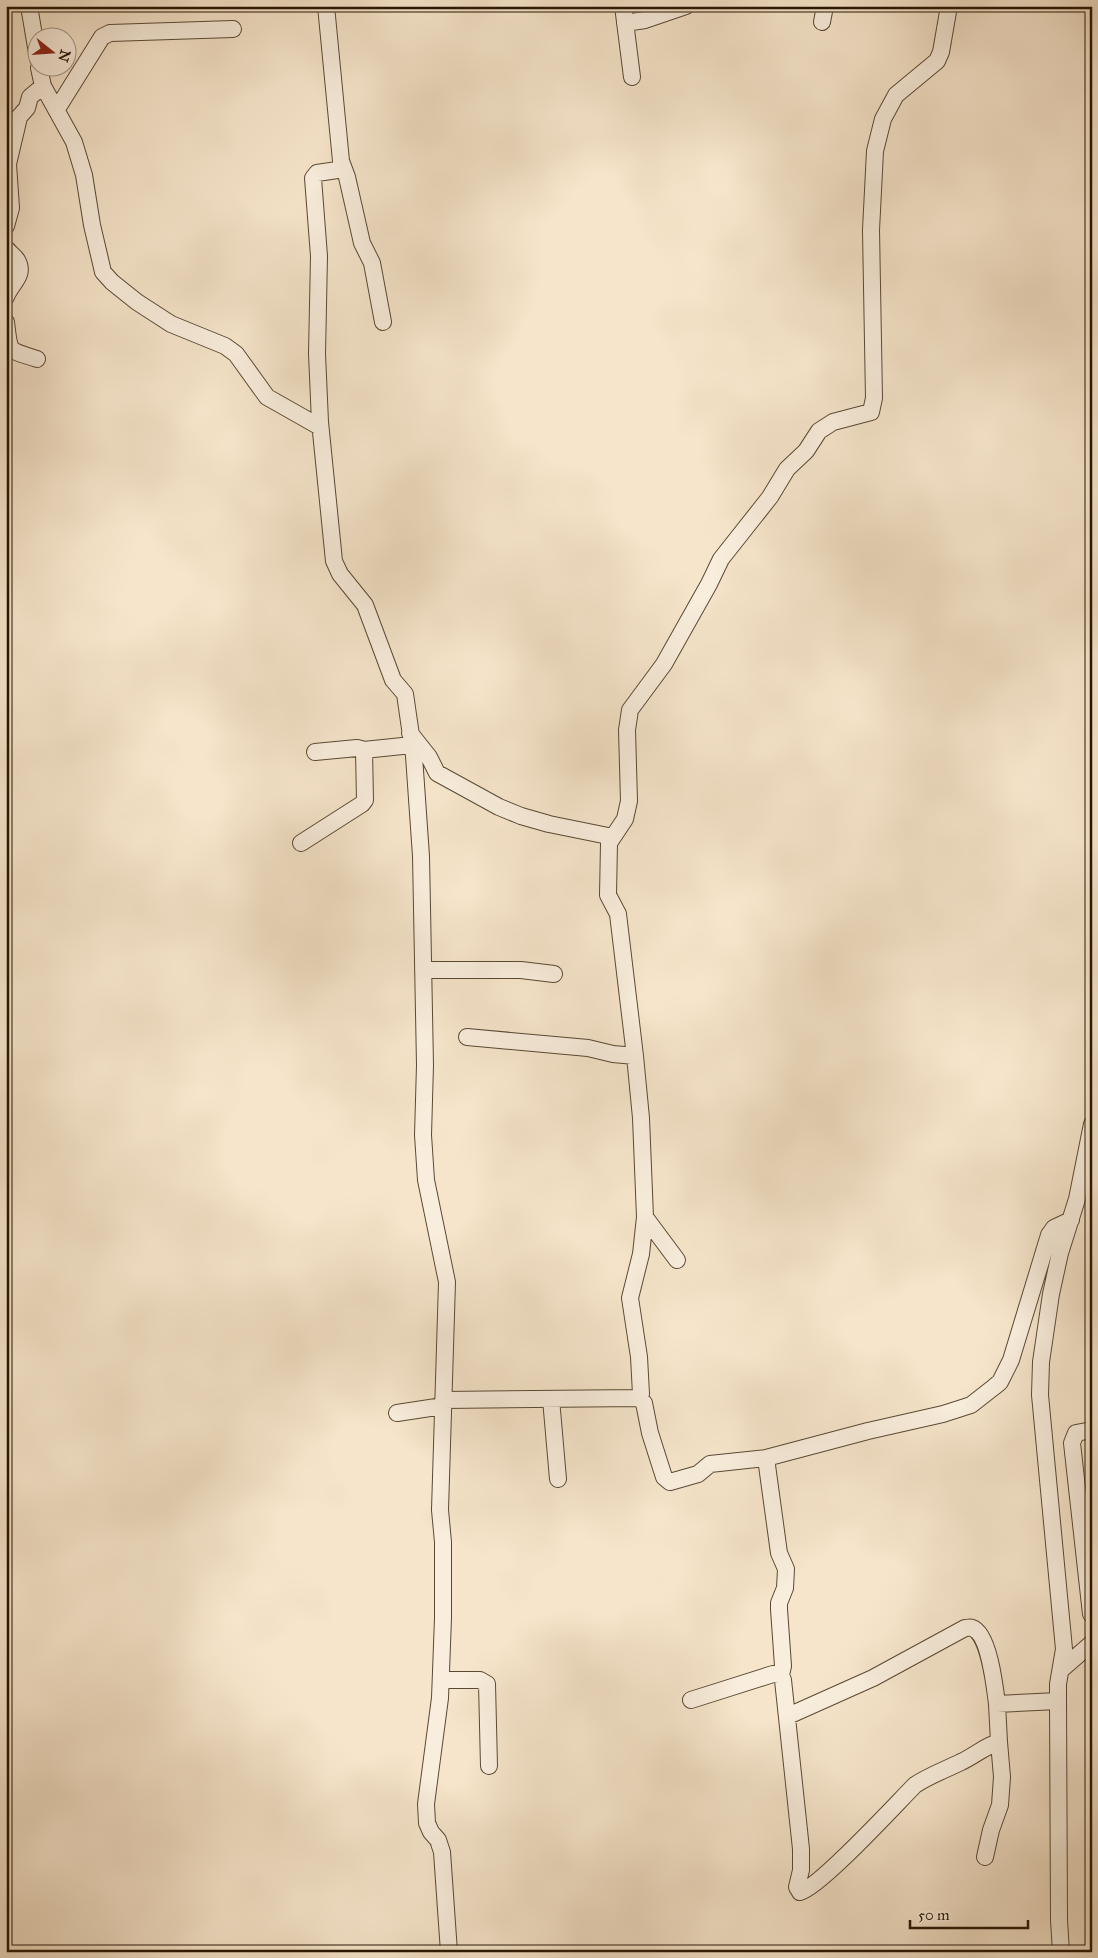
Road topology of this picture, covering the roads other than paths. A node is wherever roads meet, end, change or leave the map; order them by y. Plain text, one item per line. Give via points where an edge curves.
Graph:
1 (29, 6) edge
2 (326, 6) edge
3 (623, 6) edge
4 (686, 6) edge
5 (949, 6) edge
6 (625, 23) junction
7 (33, 28) edge
8 (233, 29) dead end
9 (632, 77) dead end
10 (42, 78) edge
11 (44, 86) junction
12 (56, 109) junction
13 (344, 169) junction
14 (6, 226) edge
15 (6, 248) edge
16 (6, 297) edge
17 (6, 322) edge
18 (383, 322) dead end
19 (37, 359) dead end
20 (320, 426) junction
21 (411, 739) junction
22 (364, 750) junction
23 (315, 752) dead end
24 (613, 837) junction
25 (300, 843) dead end
26 (423, 970) junction
27 (554, 974) dead end
28 (467, 1037) dead end
29 (635, 1056) junction
30 (1092, 1124) edge
31 (645, 1217) junction
32 (1071, 1220) junction
33 (677, 1260) dead end
34 (639, 1398) junction
35 (551, 1399) junction
36 (443, 1403) junction
37 (397, 1413) dead end
38 (1092, 1430) edge
39 (766, 1458) junction
40 (558, 1479) dead end
41 (1088, 1560) edge
42 (1091, 1614) edge
43 (1092, 1642) edge
44 (1062, 1669) junction
45 (781, 1675) junction
46 (441, 1680) junction
47 (691, 1700) dead end
48 (1058, 1701) junction
49 (997, 1704) junction
50 (788, 1716) junction
51 (999, 1742) junction
52 (489, 1766) dead end
53 (984, 1857) dead end
54 (449, 1952) edge
55 (1061, 1952) edge

1 - 7 street
2 - 13 street
3 - 6 street
4 - 6 street
5 - 24 street via 937,62 896,95 883,119 875,151 871,230 874,398 871,412 833,422 819,431 721,559 664,664 630,710 627,730 629,801 625,819
6 - 9 street
8 - 12 street via 110,33 102,37
10 - 11 street
11 - 12 street
11 - 14 street via 30,97 16,126 8,164 11,208
12 - 20 street via 74,142 84,174 103,272 137,302 171,324 225,346 236,354 267,398
13 - 18 street via 362,243 372,263
13 - 20 street via 317,172 313,178 320,256 317,354
15 - 16 street via 16,258 20,272
17 - 19 street via 10,347
20 - 21 street via 334,561 340,574 365,605 393,680 404,694
21 - 22 street
21 - 24 street via 429,757 437,774 498,806 549,824
21 - 26 street via 421,856
22 - 23 street
22 - 25 street via 365,800
24 - 29 street via 609,843 608,895 618,914
26 - 27 street via 521,970
26 - 36 street via 425,1066 422,1135 426,1180 447,1282
28 - 29 street via 588,1048
29 - 31 street
30 - 32 street
31 - 33 street
31 - 34 street via 641,1254 630,1298 639,1357
32 - 39 street via 1054,1228 1049,1235 1011,1360 1000,1382 971,1405
32 - 44 street via 1051,1294 1041,1362 1040,1395 1063,1639
34 - 35 street
34 - 39 street via 644,1403 664,1477 670,1482 698,1474 710,1464
35 - 36 street
35 - 40 street
36 - 37 street
36 - 46 street
38 - 41 street via 1076,1433 1072,1443
39 - 45 street via 780,1553 786,1569 779,1608
41 - 42 street
43 - 44 street
44 - 48 street
45 - 47 street via 773,1674
45 - 50 street
46 - 52 street via 480,1680 487,1684
46 - 54 street via 426,1804 427,1824 442,1852
48 - 49 street
48 - 55 street
49 - 50 street via 988,1650 980,1633 973,1628 965,1628 873,1678
49 - 51 street
50 - 51 street via 801,1849 797,1887 800,1892 824,1875 915,1785 929,1775
51 - 53 street via 1000,1805

